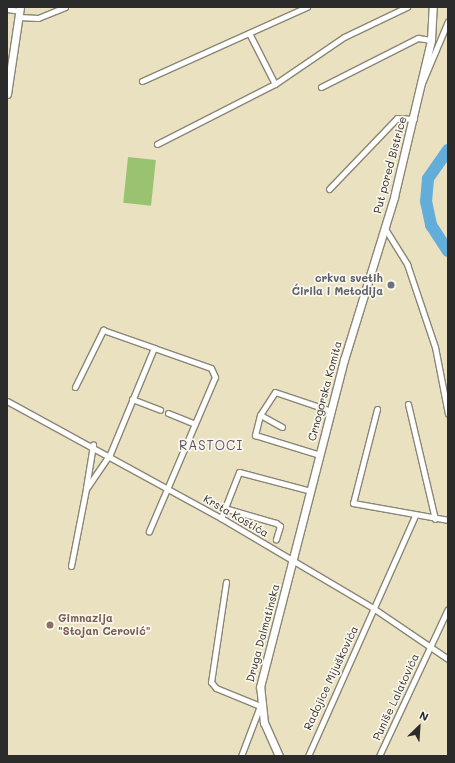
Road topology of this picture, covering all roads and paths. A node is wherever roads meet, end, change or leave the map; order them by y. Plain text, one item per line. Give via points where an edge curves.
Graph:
1 (65, 7) edge
2 (308, 7) edge
3 (406, 7) edge
4 (433, 7) edge
5 (7, 9) edge
6 (19, 12) edge
7 (448, 21) edge
8 (432, 32) junction
9 (249, 33) junction
10 (444, 35) junction
11 (431, 40) junction
12 (142, 81) dead end
13 (422, 83) junction
14 (275, 84) junction
15 (321, 86) dead end
16 (7, 94) edge
17 (414, 119) junction
18 (157, 144) dead end
19 (329, 189) dead end
20 (384, 227) junction
21 (154, 348) junction
22 (75, 387) dead end
23 (132, 399) junction
24 (7, 400) edge
25 (408, 404) dead end
26 (160, 410) dead end
27 (377, 410) dead end
28 (331, 411) junction
29 (168, 413) dead end
30 (448, 414) edge
31 (260, 416) junction
32 (195, 424) junction
33 (282, 427) dead end
34 (92, 445) junction
35 (110, 454) junction
36 (320, 454) junction
37 (167, 487) junction
38 (86, 489) junction
39 (311, 491) junction
40 (224, 508) junction
41 (415, 516) junction
42 (221, 518) junction
43 (435, 519) junction
44 (448, 520) edge
45 (149, 531) dead end
46 (276, 539) dead end
47 (293, 561) junction
48 (71, 566) dead end
49 (226, 582) dead end
50 (374, 608) junction
51 (448, 610) edge
52 (431, 647) junction
53 (448, 659) edge
54 (260, 706) junction
55 (241, 756) edge
56 (279, 756) edge
57 (308, 756) edge
58 (379, 756) edge

1 - 6 street via 38,18
2 - 9 street
3 - 14 street via 344,37
4 - 8 street, Put pored Bistrice
5 - 6 street
6 - 16 street
7 - 10 street
8 - 10 street
8 - 11 street, Put pored Bistrice
9 - 12 street
9 - 14 street
10 - 13 street
11 - 13 street, Put pored Bistrice
11 - 15 street via 418,38
13 - 17 street, Put pored Bistrice
14 - 18 street
17 - 19 street via 397,118
17 - 20 street, Put pored Bistrice
20 - 28 street, Crnogorska Komita
20 - 30 street, Put pored Bistrice via 407,264 435,347
21 - 22 street via 103,330
21 - 23 street
21 - 32 street via 215,372
23 - 26 street
23 - 35 street
24 - 34 street, Krsta Kostića
25 - 43 street
27 - 41 street via 353,500 356,506
28 - 31 street via 274,392
28 - 36 street, Crnogorska Komita
29 - 32 street
31 - 33 street
31 - 36 street via 254,433 258,438
32 - 37 street
34 - 35 street, Krsta Kostića
34 - 38 street
35 - 37 street, Krsta Kostića
35 - 38 street
36 - 39 street, Crnogorska Komita
37 - 42 street, Krsta Kostića
37 - 45 street
38 - 48 street
39 - 40 street via 239,472
39 - 47 street, Crnogorska Komita
40 - 42 street
40 - 46 street via 279,524
41 - 43 street
41 - 50 street, Radojice Mijuškovića
42 - 47 street, Krsta Kostića
43 - 44 street
47 - 50 street, Krsta Kostića
47 - 54 street, Druga Dalmatinska via 260,687
49 - 54 street via 211,682 216,688
50 - 52 street, Krsta Kostića
50 - 57 street, Radojice Mijuškovića
51 - 52 street, Puniše Lalatovića
52 - 53 street, Krsta Kostića
52 - 58 street, Puniše Lalatovića
54 - 55 street
54 - 56 street, Druga Dalmatinska

